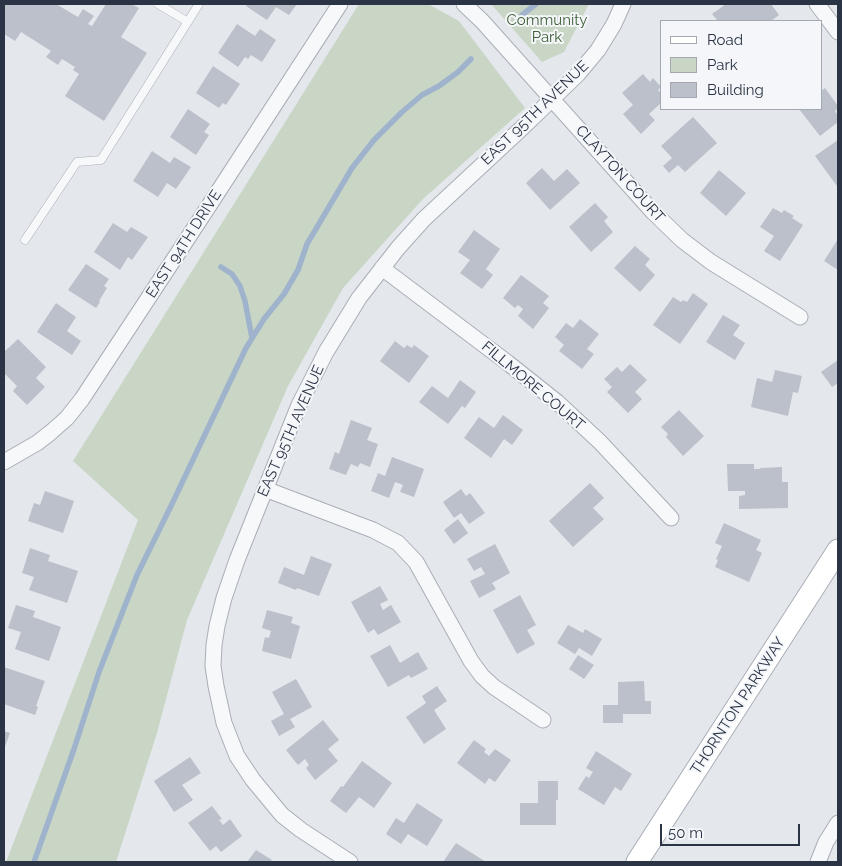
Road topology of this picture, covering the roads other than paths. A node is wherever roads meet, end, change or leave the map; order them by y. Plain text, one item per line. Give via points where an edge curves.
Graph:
1 (158, 4) edge
2 (199, 4) edge
3 (340, 4) edge
4 (464, 4) edge
5 (623, 4) edge
6 (818, 4) edge
7 (188, 22) junction
8 (838, 32) edge
9 (552, 99) junction
10 (25, 240) dead end
11 (382, 268) junction
12 (800, 317) dead end
13 (4, 462) edge
14 (265, 489) junction
15 (671, 518) dead end
16 (838, 550) edge
17 (543, 720) dead end
18 (838, 823) edge
19 (347, 862) edge
20 (637, 862) edge
21 (818, 862) edge

1 - 7 lane
2 - 7 lane
3 - 13 street, EAST 94TH DRIVE via 82,399 67,418 37,444
4 - 9 street, CLAYTON COURT
5 - 9 street, EAST 95TH AVENUE via 598,50
6 - 8 street
7 - 10 lane via 101,160 77,162
9 - 11 street, EAST 95TH AVENUE via 429,214
9 - 12 street, CLAYTON COURT via 682,240 711,262
11 - 14 street, EAST 95TH AVENUE via 326,352 299,405
11 - 15 street, FILLMORE COURT via 557,402 600,442
14 - 17 street via 373,530 398,543 416,562 482,676
14 - 19 street, EAST 95TH AVENUE via 237,560 217,626 214,666 224,723 237,756 272,804 301,830
16 - 20 main road, THORNTON PARKWAY
18 - 21 street

